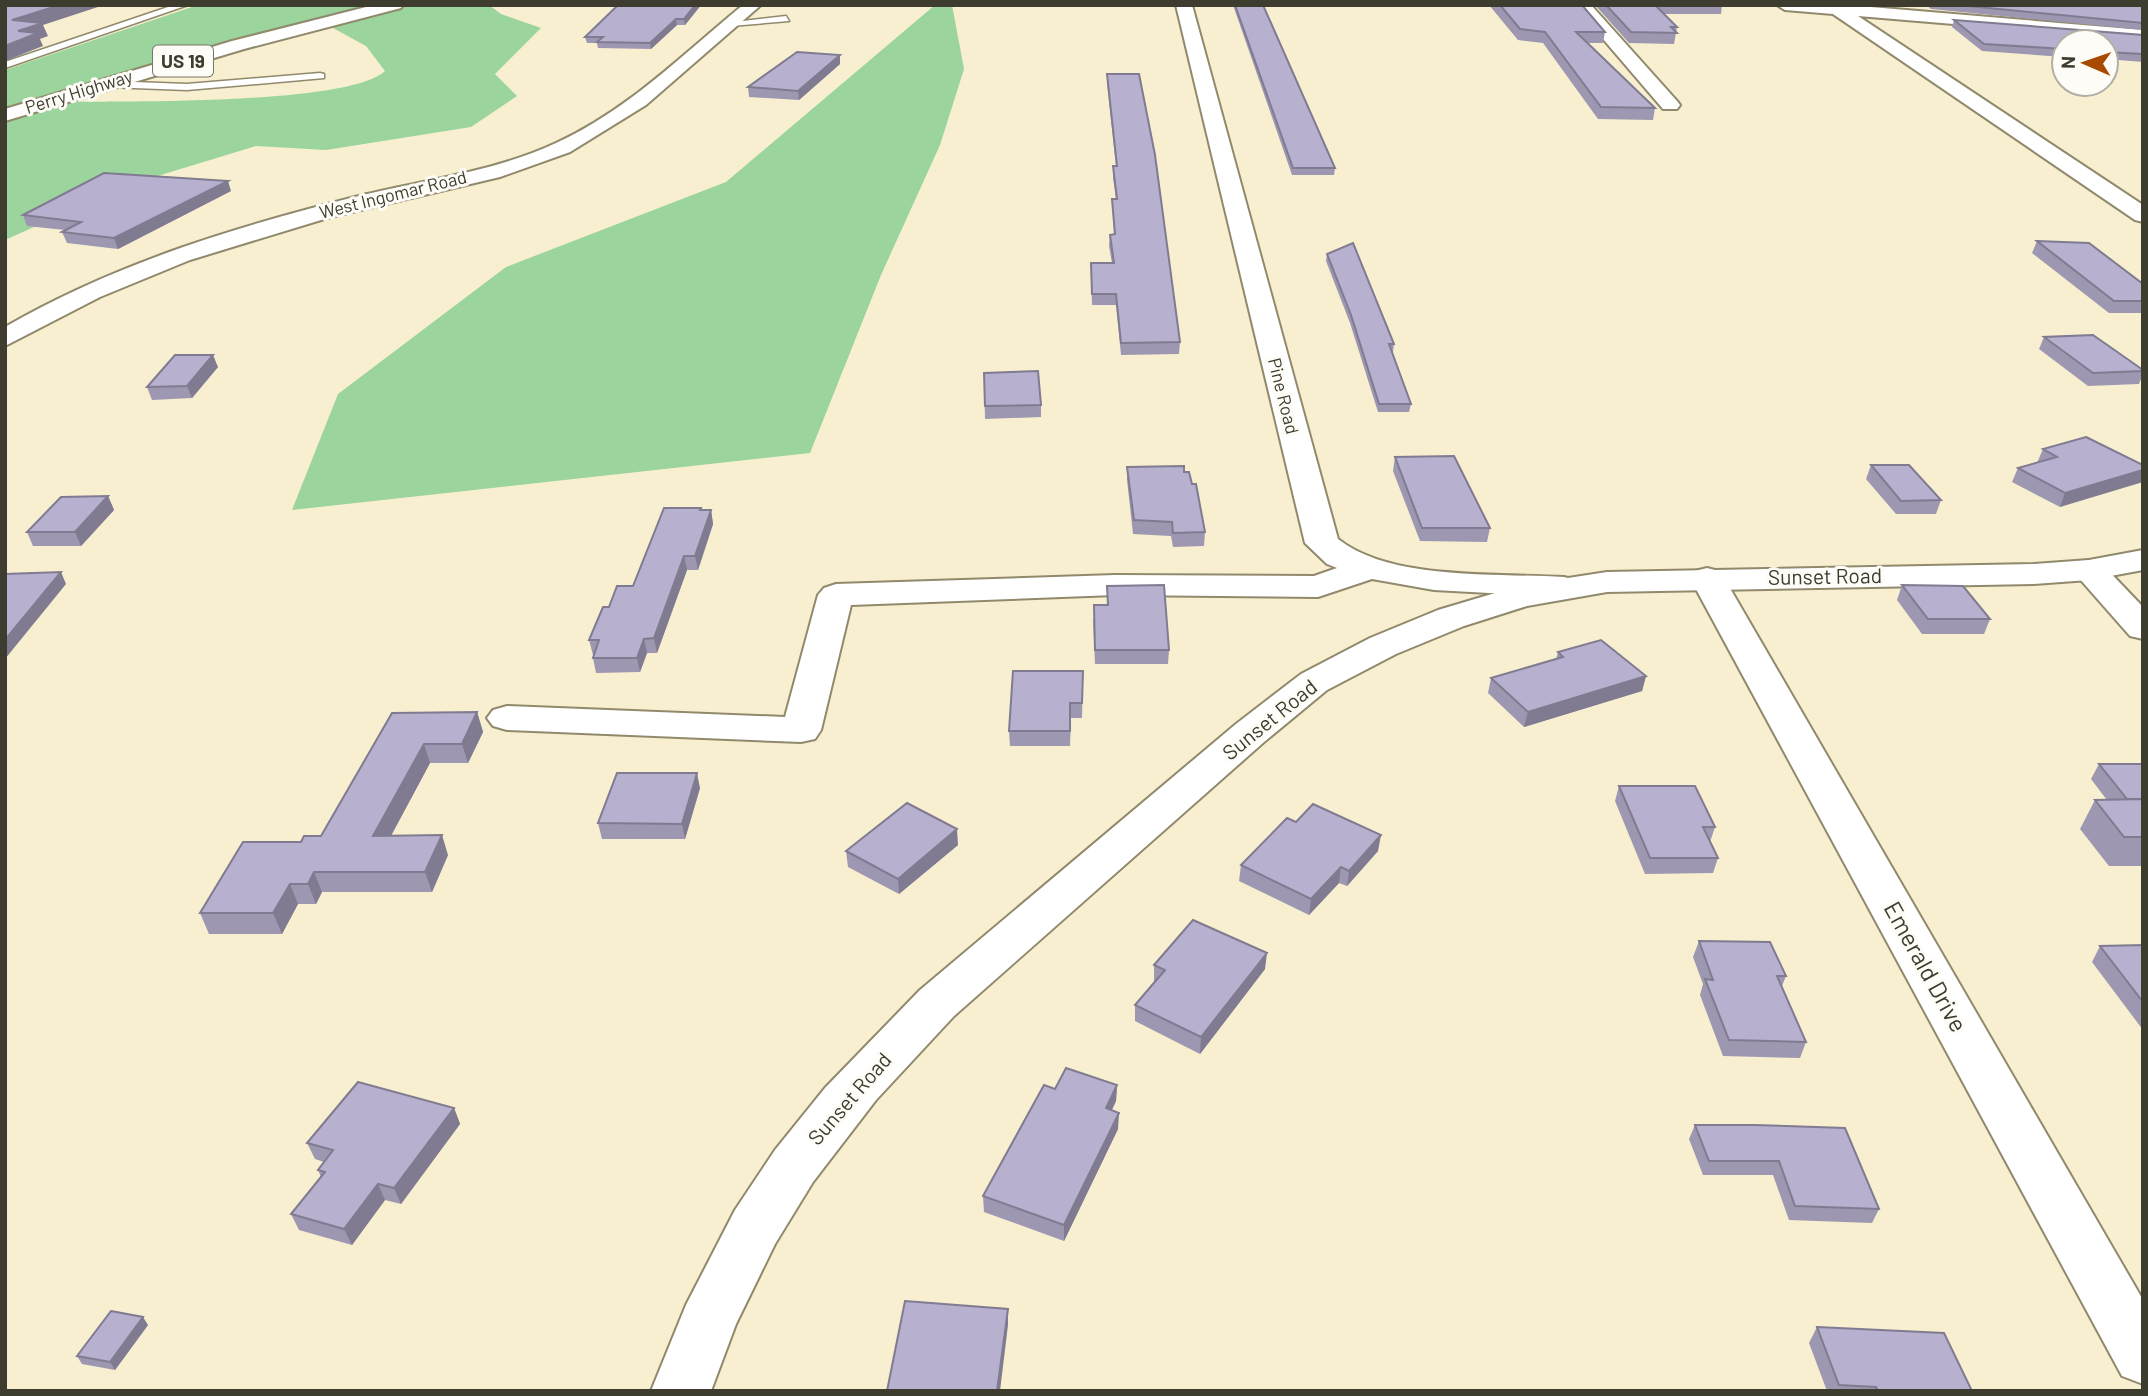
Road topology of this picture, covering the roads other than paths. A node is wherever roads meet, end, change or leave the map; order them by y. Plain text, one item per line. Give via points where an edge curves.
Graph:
1 (184, 5) edge
2 (395, 5) edge
3 (753, 5) edge
4 (1184, 5) edge
5 (1582, 5) edge
6 (1786, 5) edge
7 (1838, 10) junction
8 (786, 19) dead end
9 (731, 23) junction
10 (2143, 35) edge
11 (5, 65) edge
12 (320, 76) dead end
13 (107, 84) junction
14 (1670, 105) dead end
15 (5, 114) edge
16 (2143, 215) edge
17 (5, 338) edge
18 (2143, 560) edge
19 (1367, 569) junction
20 (2089, 570) junction
21 (1707, 578) junction
22 (1564, 587) junction
23 (2143, 628) edge
24 (507, 718) dead end
25 (2143, 1356) edge
26 (681, 1391) edge

1 - 11 lane
2 - 13 street, Perry Highway / US 19
3 - 9 street, West Ingomar Road
4 - 19 street, Pine Road via 1318,530 1330,553
5 - 14 street
6 - 7 street
7 - 10 street
7 - 16 street
8 - 9 lane
9 - 17 street, West Ingomar Road via 616,117 563,148 459,180 207,245 106,285
12 - 13 lane via 187,87
13 - 15 street, Perry Highway / US 19
18 - 20 street, Sunset Road
19 - 22 street, Pine Road
19 - 24 street via 1318,587 1115,585 836,595 801,730
20 - 21 street, Sunset Road
20 - 23 street
21 - 22 street, Sunset Road
21 - 25 street, Emerald Drive
22 - 26 street, Sunset Road via 1451,618 1314,682 937,1003 816,1135 776,1192 725,1286

